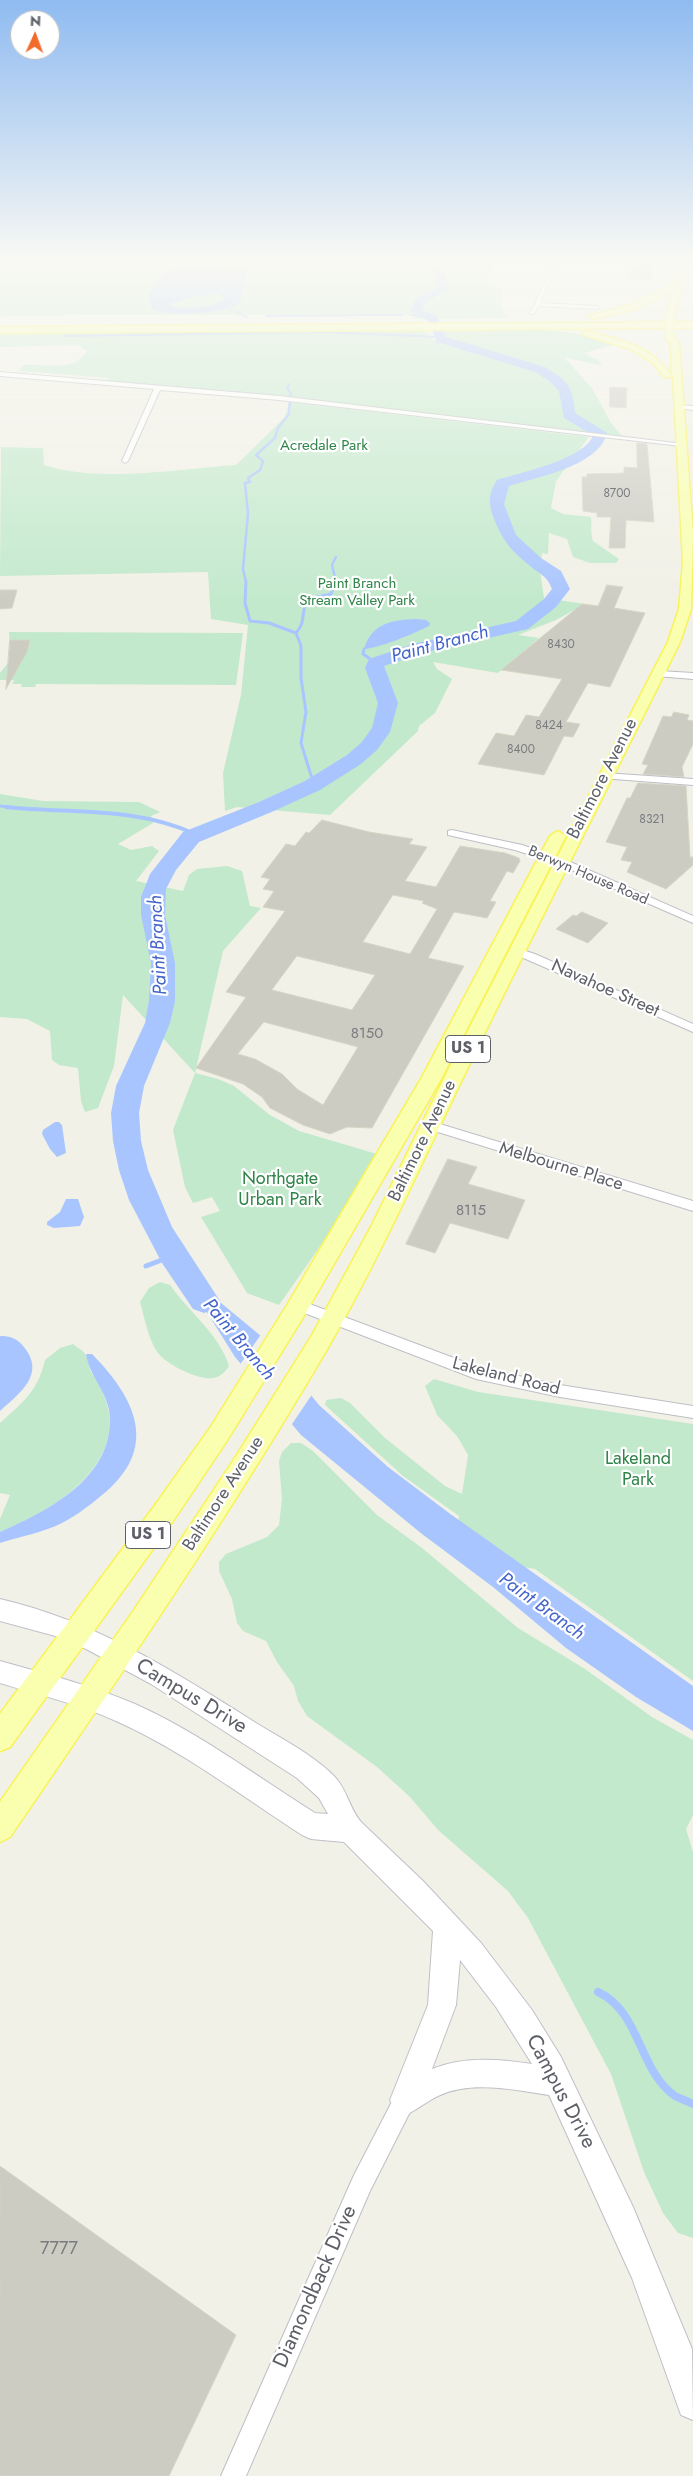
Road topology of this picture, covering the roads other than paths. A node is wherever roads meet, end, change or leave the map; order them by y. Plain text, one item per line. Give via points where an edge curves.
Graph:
1 (17, 376) edge
2 (668, 376) edge
3 (677, 376) edge
4 (158, 388) junction
5 (679, 407) junction
6 (693, 408) edge
7 (680, 418) junction
8 (693, 431) edge
9 (669, 438) junction
10 (693, 439) edge
11 (680, 441) junction
12 (693, 449) edge
13 (125, 461) dead end
14 (682, 467) junction
15 (688, 482) edge
16 (690, 600) edge
17 (672, 607) dead end
18 (659, 674) junction
19 (693, 676) edge
20 (610, 736) dead end
21 (600, 770) junction
22 (693, 782) edge
23 (573, 807) dead end
24 (564, 825) dead end
25 (452, 833) dead end
26 (555, 859) junction
27 (693, 920) edge
28 (516, 951) junction
29 (693, 1028) edge
30 (430, 1125) junction
31 (693, 1206) edge
32 (299, 1305) junction
33 (332, 1317) junction
34 (693, 1412) edge
35 (0, 1610) edge
36 (76, 1634) junction
37 (119, 1654) junction
38 (0, 1672) edge
39 (40, 1682) junction
40 (90, 1698) junction
41 (0, 1737) edge
42 (0, 1827) edge
43 (350, 1829) junction
44 (447, 1925) junction
45 (557, 2082) junction
46 (405, 2100) junction
47 (693, 2403) edge
48 (233, 2476) edge

1 - 4 street
2 - 9 main road, Baltimore Avenue / US 1
3 - 5 main road, Baltimore Avenue / US 1
4 - 9 street via 288,399 610,437
4 - 13 street
5 - 6 street
5 - 7 main road, Baltimore Avenue / US 1
7 - 8 main road
7 - 11 main road, Baltimore Avenue / US 1
9 - 11 main road
10 - 11 main road
11 - 14 main road, Baltimore Avenue / US 1
12 - 14 main road
14 - 15 main road, Baltimore Avenue / US 1
15 - 16 main road, Baltimore Avenue / US 1
16 - 18 main road, Baltimore Avenue / US 1
17 - 20 main road, Baltimore Avenue via 663,634
18 - 19 street
18 - 21 main road, Baltimore Avenue / US 1
21 - 22 street
21 - 23 main road, Baltimore Avenue / US 1
21 - 26 main road, Baltimore Avenue / US 1
24 - 26 main road, Baltimore Avenue / US 1
25 - 26 street, Berwyn House Road via 510,845
26 - 27 street, Berwyn House Road
26 - 28 main road, Baltimore Avenue / US 1
26 - 32 main road, Baltimore Avenue / US 1
28 - 29 street, Navahoe Street
28 - 30 main road, Baltimore Avenue / US 1
30 - 31 street, Melbourne Place
30 - 33 main road, Baltimore Avenue / US 1 via 383,1225
32 - 33 street, Lakeland Road
32 - 36 main road, Baltimore Avenue / US 1 via 218,1435
33 - 34 street, Lakeland Road via 476,1374
33 - 37 main road, Baltimore Avenue / US 1 via 242,1468
35 - 36 main road, Campus Drive via 37,1618
36 - 37 main road, Campus Drive
36 - 39 main road, Baltimore Avenue / US 1
37 - 40 main road, Baltimore Avenue / US 1
37 - 43 main road, Campus Drive via 196,1698 326,1785
38 - 39 main road
39 - 40 main road
39 - 41 main road, Baltimore Avenue / US 1
40 - 42 main road, Baltimore Avenue / US 1
40 - 43 main road via 176,1739 311,1826
43 - 44 main road, Campus Drive
44 - 45 main road, Campus Drive via 507,1998
44 - 46 main road via 442,2005
45 - 46 main road via 518,2076 462,2075 435,2082
45 - 47 main road, Campus Drive via 657,2296
46 - 48 street, Diamondback Drive via 362,2183

